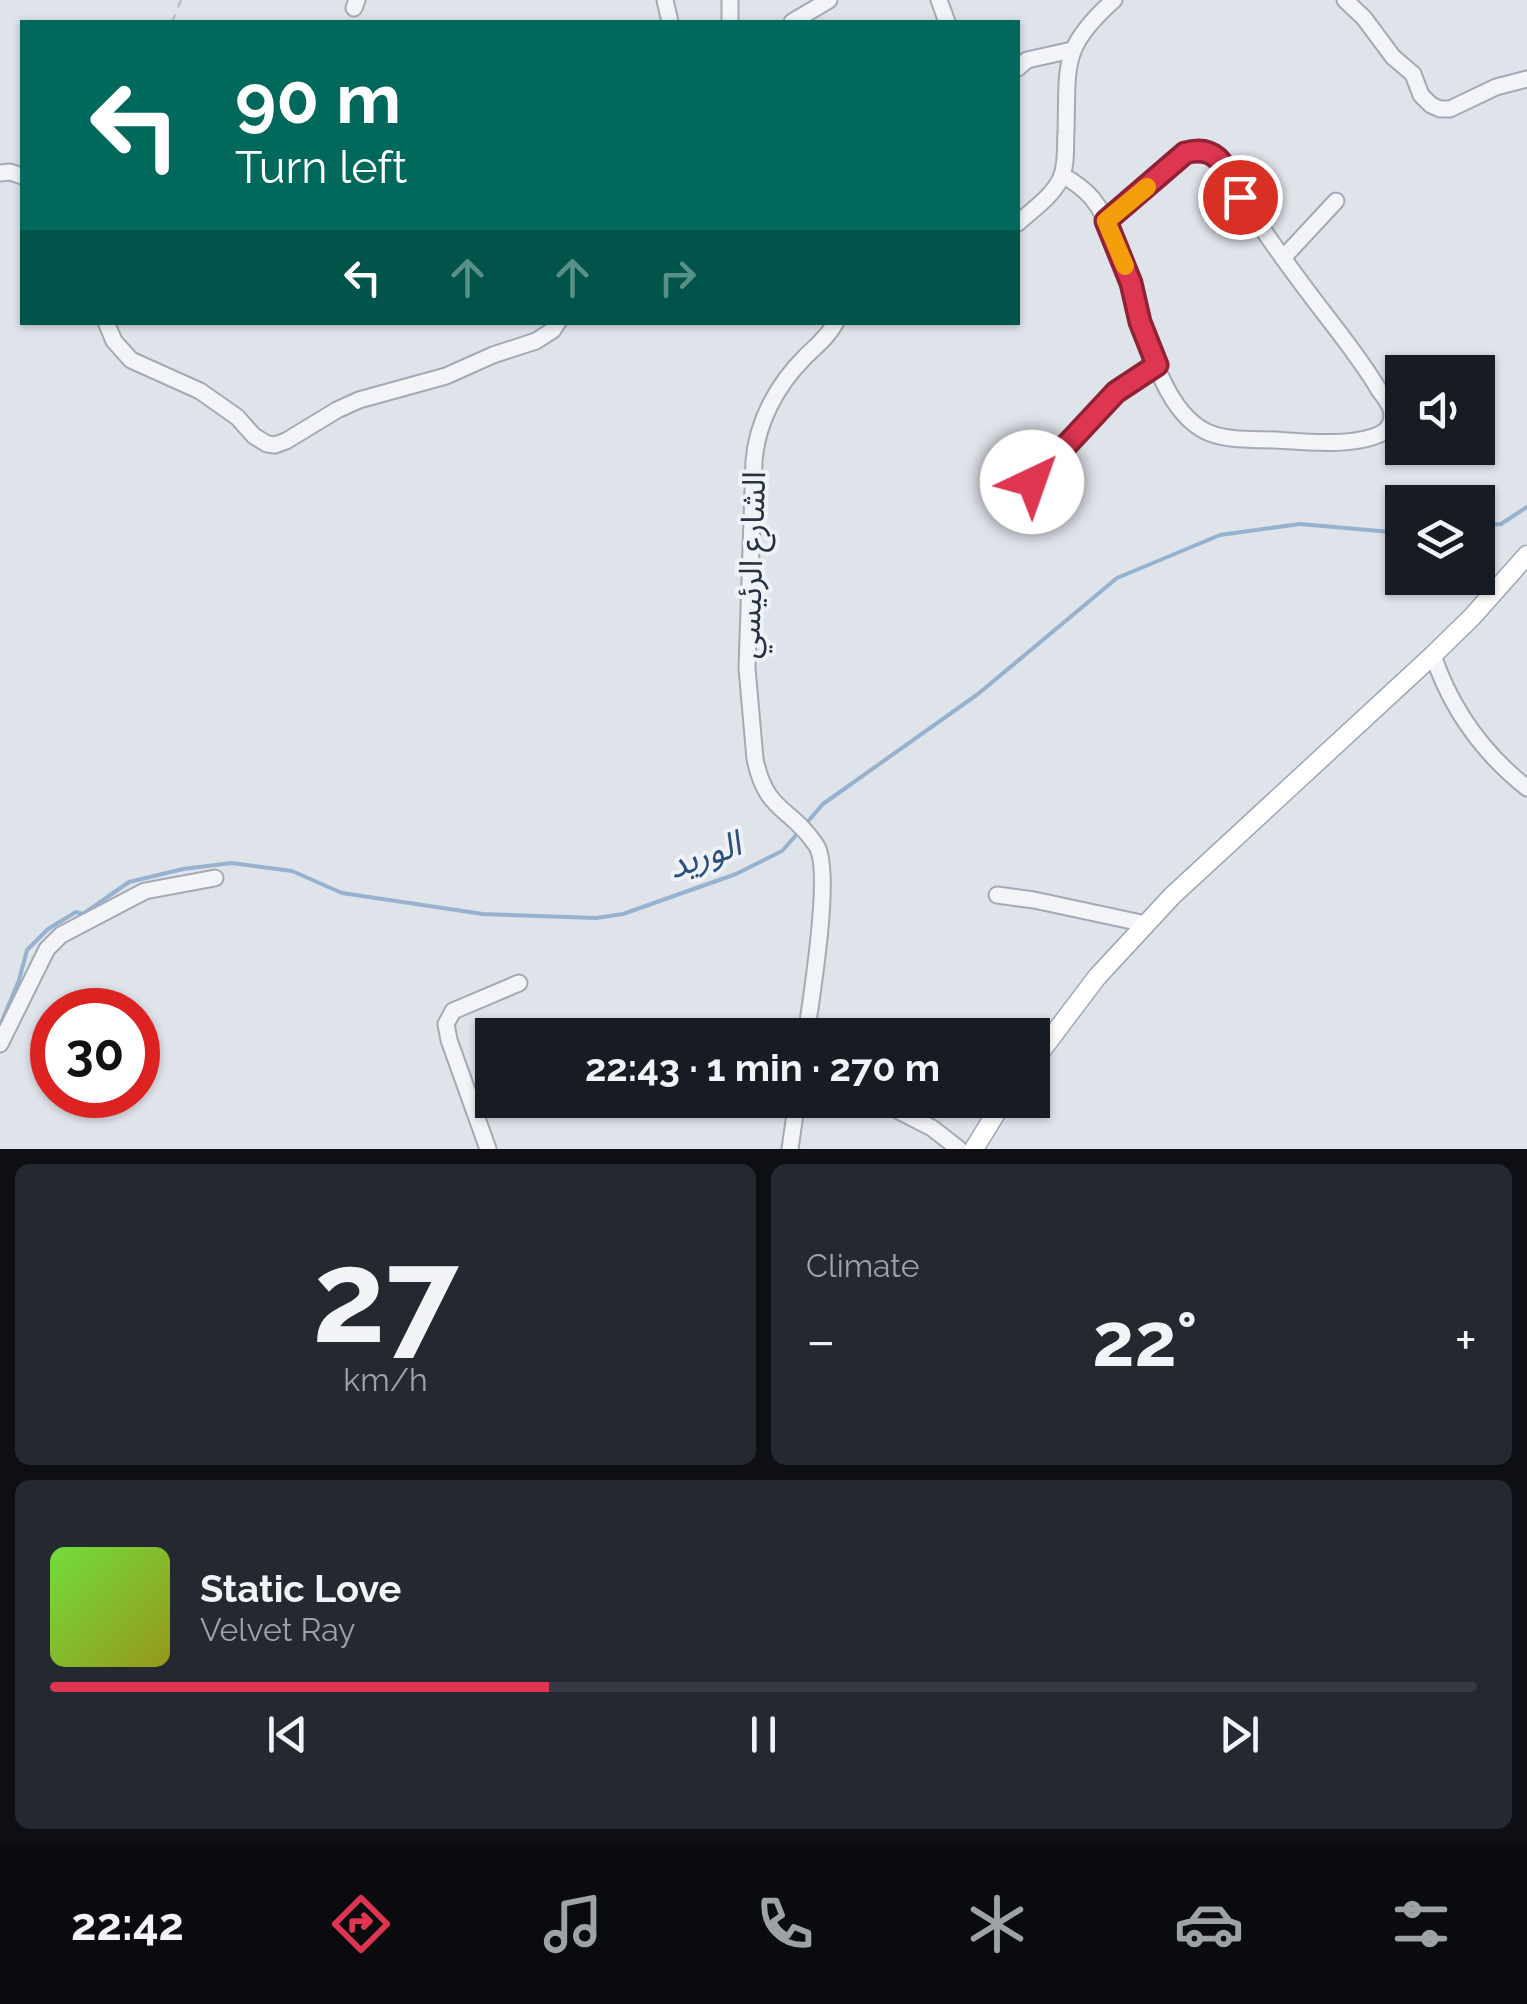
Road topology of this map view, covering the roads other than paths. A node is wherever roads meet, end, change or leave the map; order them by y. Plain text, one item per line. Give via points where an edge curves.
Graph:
1 (828, 0) edge
2 (1114, 0) edge
3 (1345, 0) edge
4 (1094, 7) edge
5 (795, 20) edge
6 (1072, 50) junction
7 (1020, 66) edge
8 (1527, 79) edge
9 (1062, 174) junction
10 (1336, 202) dead end
11 (1020, 221) edge
12 (1106, 221) junction
13 (1283, 258) junction
14 (107, 325) edge
15 (556, 325) edge
16 (834, 325) edge
17 (1157, 365) junction
18 (1032, 482) dead end
19 (1527, 555) edge
20 (1432, 655) junction
21 (1527, 788) edge
22 (215, 878) dead end
23 (996, 896) dead end
24 (1146, 924) junction
25 (519, 983) dead end
26 (808, 1018) edge
27 (1050, 1040) edge
28 (0, 1044) edge
29 (793, 1118) edge
30 (909, 1118) edge
31 (993, 1118) edge
32 (787, 1145) edge
33 (488, 1149) edge
34 (959, 1149) edge
35 (974, 1149) edge

1 - 5 street
2 - 4 street
3 - 8 street via 1440,110
4 - 6 street
6 - 7 street
6 - 9 street
9 - 11 street
9 - 12 street via 1089,195
10 - 13 street
12 - 13 street via 1185,153 1205,150 1223,165
12 - 17 street
13 - 17 street via 1391,408 1387,430 1336,442 1212,434 1174,400
14 - 15 street via 131,360 200,391 260,441 274,445 358,400 536,342
16 - 26 street, الشارع الرئيسي via 787,378 756,440 747,668 764,791 818,846 822,862
17 - 18 street via 1116,392
19 - 20 main road
20 - 21 street via 1473,734
20 - 24 main road
22 - 28 street via 145,891 61,935
23 - 24 street
24 - 27 main road
25 - 33 street via 453,1011 446,1024
29 - 32 street
30 - 34 street
31 - 35 main road

